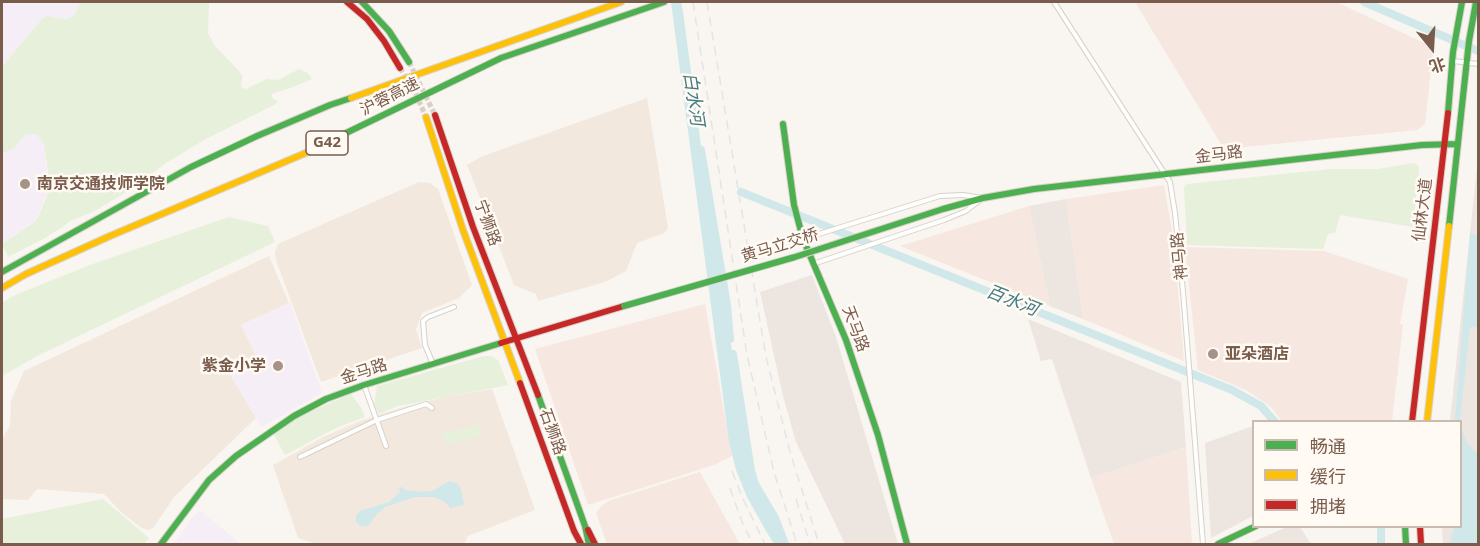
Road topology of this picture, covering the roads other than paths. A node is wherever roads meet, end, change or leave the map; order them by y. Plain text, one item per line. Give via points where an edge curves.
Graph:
1 (347, 2) edge
2 (362, 2) edge
3 (621, 2) edge
4 (664, 2) edge
5 (1054, 2) edge
6 (1462, 2) edge
7 (1476, 2) edge
8 (1467, 60) junction
9 (1453, 61) junction
10 (409, 62) tunnel mouth
11 (1479, 64) edge
12 (400, 68) tunnel mouth
13 (435, 115) tunnel mouth
14 (426, 117) tunnel mouth
15 (783, 124) dead end
16 (1445, 143) junction
17 (1458, 144) junction
18 (1166, 175) junction
19 (983, 198) junction
20 (943, 209) joint
21 (803, 239) junction
22 (813, 264) junction
23 (2, 272) edge
24 (2, 288) edge
25 (624, 306) joint
26 (454, 307) dead end
27 (516, 339) junction
28 (505, 342) junction
29 (433, 365) junction
30 (364, 385) junction
31 (432, 408) dead end
32 (377, 420) junction
33 (1412, 420) edge
34 (1427, 420) edge
35 (386, 446) dead end
36 (300, 457) dead end
37 (585, 526) junction
38 (1252, 528) edge
39 (1405, 528) edge
40 (1419, 528) edge
41 (574, 531) junction
42 (161, 544) edge
43 (576, 544) edge
44 (581, 544) edge
45 (589, 544) edge
46 (596, 544) edge
47 (907, 544) edge
48 (1203, 544) edge
49 (1218, 544) edge
50 (1406, 544) edge
51 (1421, 544) edge

1 - 12 main road via 367,19
2 - 10 main road via 389,31
3 - 23 main road, 沪蓉高速 / G42 via 330,105 257,136 191,167
4 - 24 main road, 沪蓉高速 / G42 via 501,58 308,152 110,236
5 - 18 street, 神马路
6 - 9 main road, 仙林大道
7 - 8 main road, 仙林大道
8 - 9 street
8 - 11 street
8 - 17 main road, 仙林大道
9 - 16 main road, 仙林大道
13 - 27 main road, 宁狮路
14 - 28 main road, 宁狮路
15 - 21 main road, 天马路 via 794,205
16 - 17 main road, 金马路
16 - 18 main road, 金马路
16 - 33 main road, 仙林大道
17 - 34 main road, 仙林大道
18 - 19 main road, 金马路
18 - 48 street, 神马路 via 1175,213
19 - 20 main road, 金马路
19 - 21 street, 金马路 via 940,196
19 - 22 street, 金马路 via 944,220
20 - 25 main road, 黄马立交桥, bridge
21 - 22 main road, 天马路
22 - 47 main road, 天马路 via 866,397
25 - 27 main road, 金马路
26 - 29 street via 423,321 425,345
27 - 28 main road, 金马路
27 - 37 main road, 石狮路
28 - 29 main road, 金马路
28 - 41 main road, 石狮路
29 - 30 main road, 金马路
30 - 32 street
30 - 42 main road, 金马路 via 294,416 236,456 209,480
31 - 32 street via 426,404
32 - 35 street
32 - 36 street
37 - 45 main road, 石狮路
37 - 46 main road, 石狮路
38 - 49 main road
39 - 50 main road
40 - 51 main road
41 - 43 main road, 石狮路
41 - 44 main road, 石狮路

